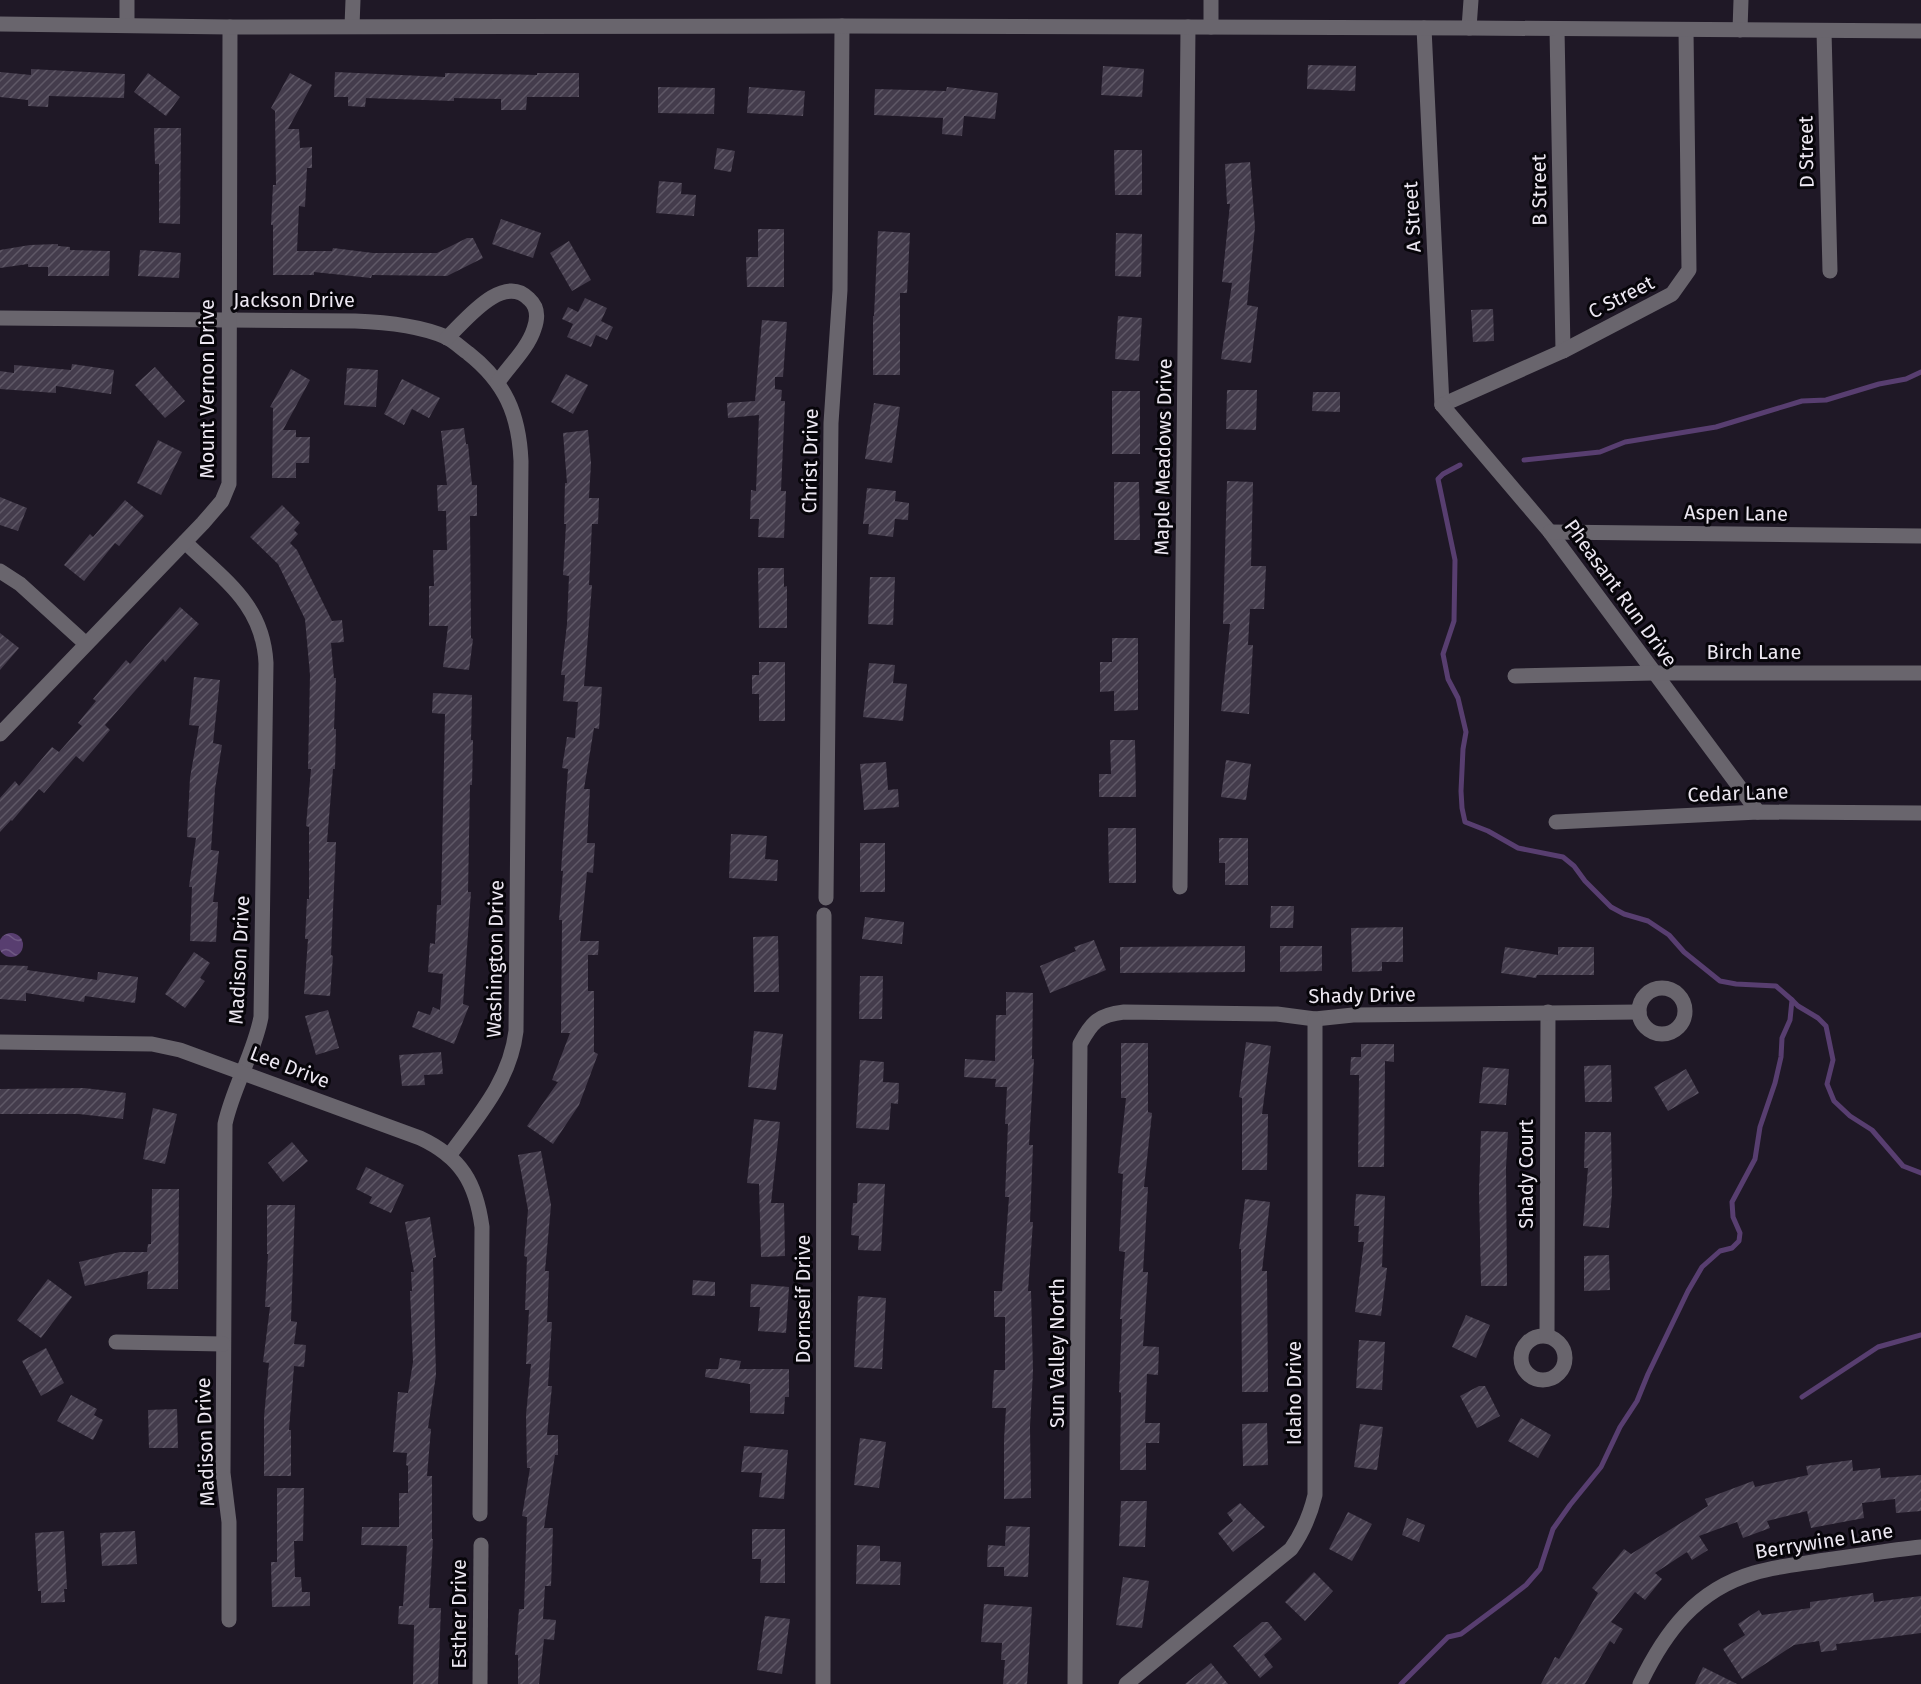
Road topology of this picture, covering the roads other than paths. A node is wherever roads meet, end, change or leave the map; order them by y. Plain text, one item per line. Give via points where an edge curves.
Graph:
1 (126, 0) edge
2 (353, 0) edge
3 (1211, 0) edge
4 (1471, 0) edge
5 (1741, 0) edge
6 (0, 24) edge
7 (126, 25) junction
8 (352, 26) junction
9 (842, 26) junction
10 (230, 27) junction
11 (1188, 27) junction
12 (1211, 27) junction
13 (1424, 28) junction
14 (1469, 28) junction
15 (1557, 29) junction
16 (1686, 30) junction
17 (1740, 30) junction
18 (1824, 31) junction
19 (1921, 31) edge
20 (1830, 272) dead end
21 (0, 318) edge
22 (229, 321) junction
23 (447, 338) junction
24 (1563, 351) junction
25 (498, 382) junction
26 (1442, 405) junction
27 (1550, 532) junction
28 (1921, 536) edge
29 (185, 542) junction
30 (0, 571) edge
31 (86, 644) junction
32 (1654, 673) junction
33 (1921, 673) edge
34 (1515, 676) dead end
35 (0, 734) edge
36 (1758, 813) junction
37 (1921, 813) edge
38 (1557, 822) dead end
39 (1180, 887) dead end
40 (826, 898) dead end
41 (824, 915) dead end
42 (1548, 1012) junction
43 (1639, 1012) dead end
44 (1316, 1019) junction
45 (1090, 1026) joint
46 (0, 1042) edge
47 (242, 1072) junction
48 (449, 1156) junction
49 (1547, 1336) dead end
50 (116, 1342) dead end
51 (223, 1344) junction
52 (480, 1514) dead end
53 (481, 1545) dead end
54 (1921, 1547) edge
55 (229, 1620) dead end
56 (480, 1684) edge
57 (823, 1684) edge
58 (1075, 1684) edge
59 (1126, 1684) edge
60 (1640, 1684) edge

1 - 7 street
2 - 8 street
3 - 12 street
4 - 14 street
5 - 17 street
6 - 7 street
7 - 10 street
8 - 9 street
8 - 10 street
9 - 11 street
9 - 40 street, Christ Drive via 840,290 831,423
10 - 22 street, Mount Vernon Drive
11 - 12 street
11 - 39 street, Maple Meadows Drive
12 - 13 street
13 - 14 street
13 - 26 street, A Street
14 - 15 street
15 - 16 street
15 - 24 street, B Street
16 - 17 street
16 - 24 street, C Street via 1689,270 1672,294
17 - 18 street
18 - 19 street
18 - 20 street, D Street
21 - 22 street, Jackson Drive
22 - 23 street, Jackson Drive via 373,322 412,327
22 - 29 street, Mount Vernon Drive via 229,484 222,501
23 - 25 street, Jackson Drive
23 - 25 street via 474,311 501,292 516,291 528,297 536,312 535,327
24 - 26 street, C Street
25 - 48 street, Washington Drive via 516,420 521,460 516,1031 511,1059 499,1086
26 - 27 street, Pheasant Run Drive
27 - 28 street, Aspen Lane
27 - 32 street, Pheasant Run Drive
29 - 31 street, Mount Vernon Drive
29 - 47 street, Madison Drive via 249,606 265,646 261,1017
30 - 31 street via 20,584
31 - 35 street, Mount Vernon Drive
32 - 33 street, Birch Lane
32 - 34 street, Birch Lane
32 - 36 street, Pheasant Run Drive
36 - 37 street, Cedar Lane
36 - 38 street, Cedar Lane
41 - 57 street, Dornseif Drive
42 - 43 street, Shady Drive
42 - 44 street, Shady Drive
42 - 49 street, Shady Court
44 - 45 street, Shady Drive via 1277,1014 1124,1012 1105,1014
44 - 59 street, Idaho Drive via 1315,1495 1310,1515 1291,1549
45 - 58 street, Sun Valley North via 1080,1044
46 - 47 street, Lee Drive via 152,1044
47 - 48 street, Lee Drive via 420,1138
47 - 51 street, Madison Drive via 225,1124
48 - 52 street via 473,1187 482,1227
50 - 51 street
51 - 55 street, Madison Drive
53 - 56 street, Esther Drive
54 - 60 street, Berrywine Lane via 1770,1569 1736,1579 1680,1618

